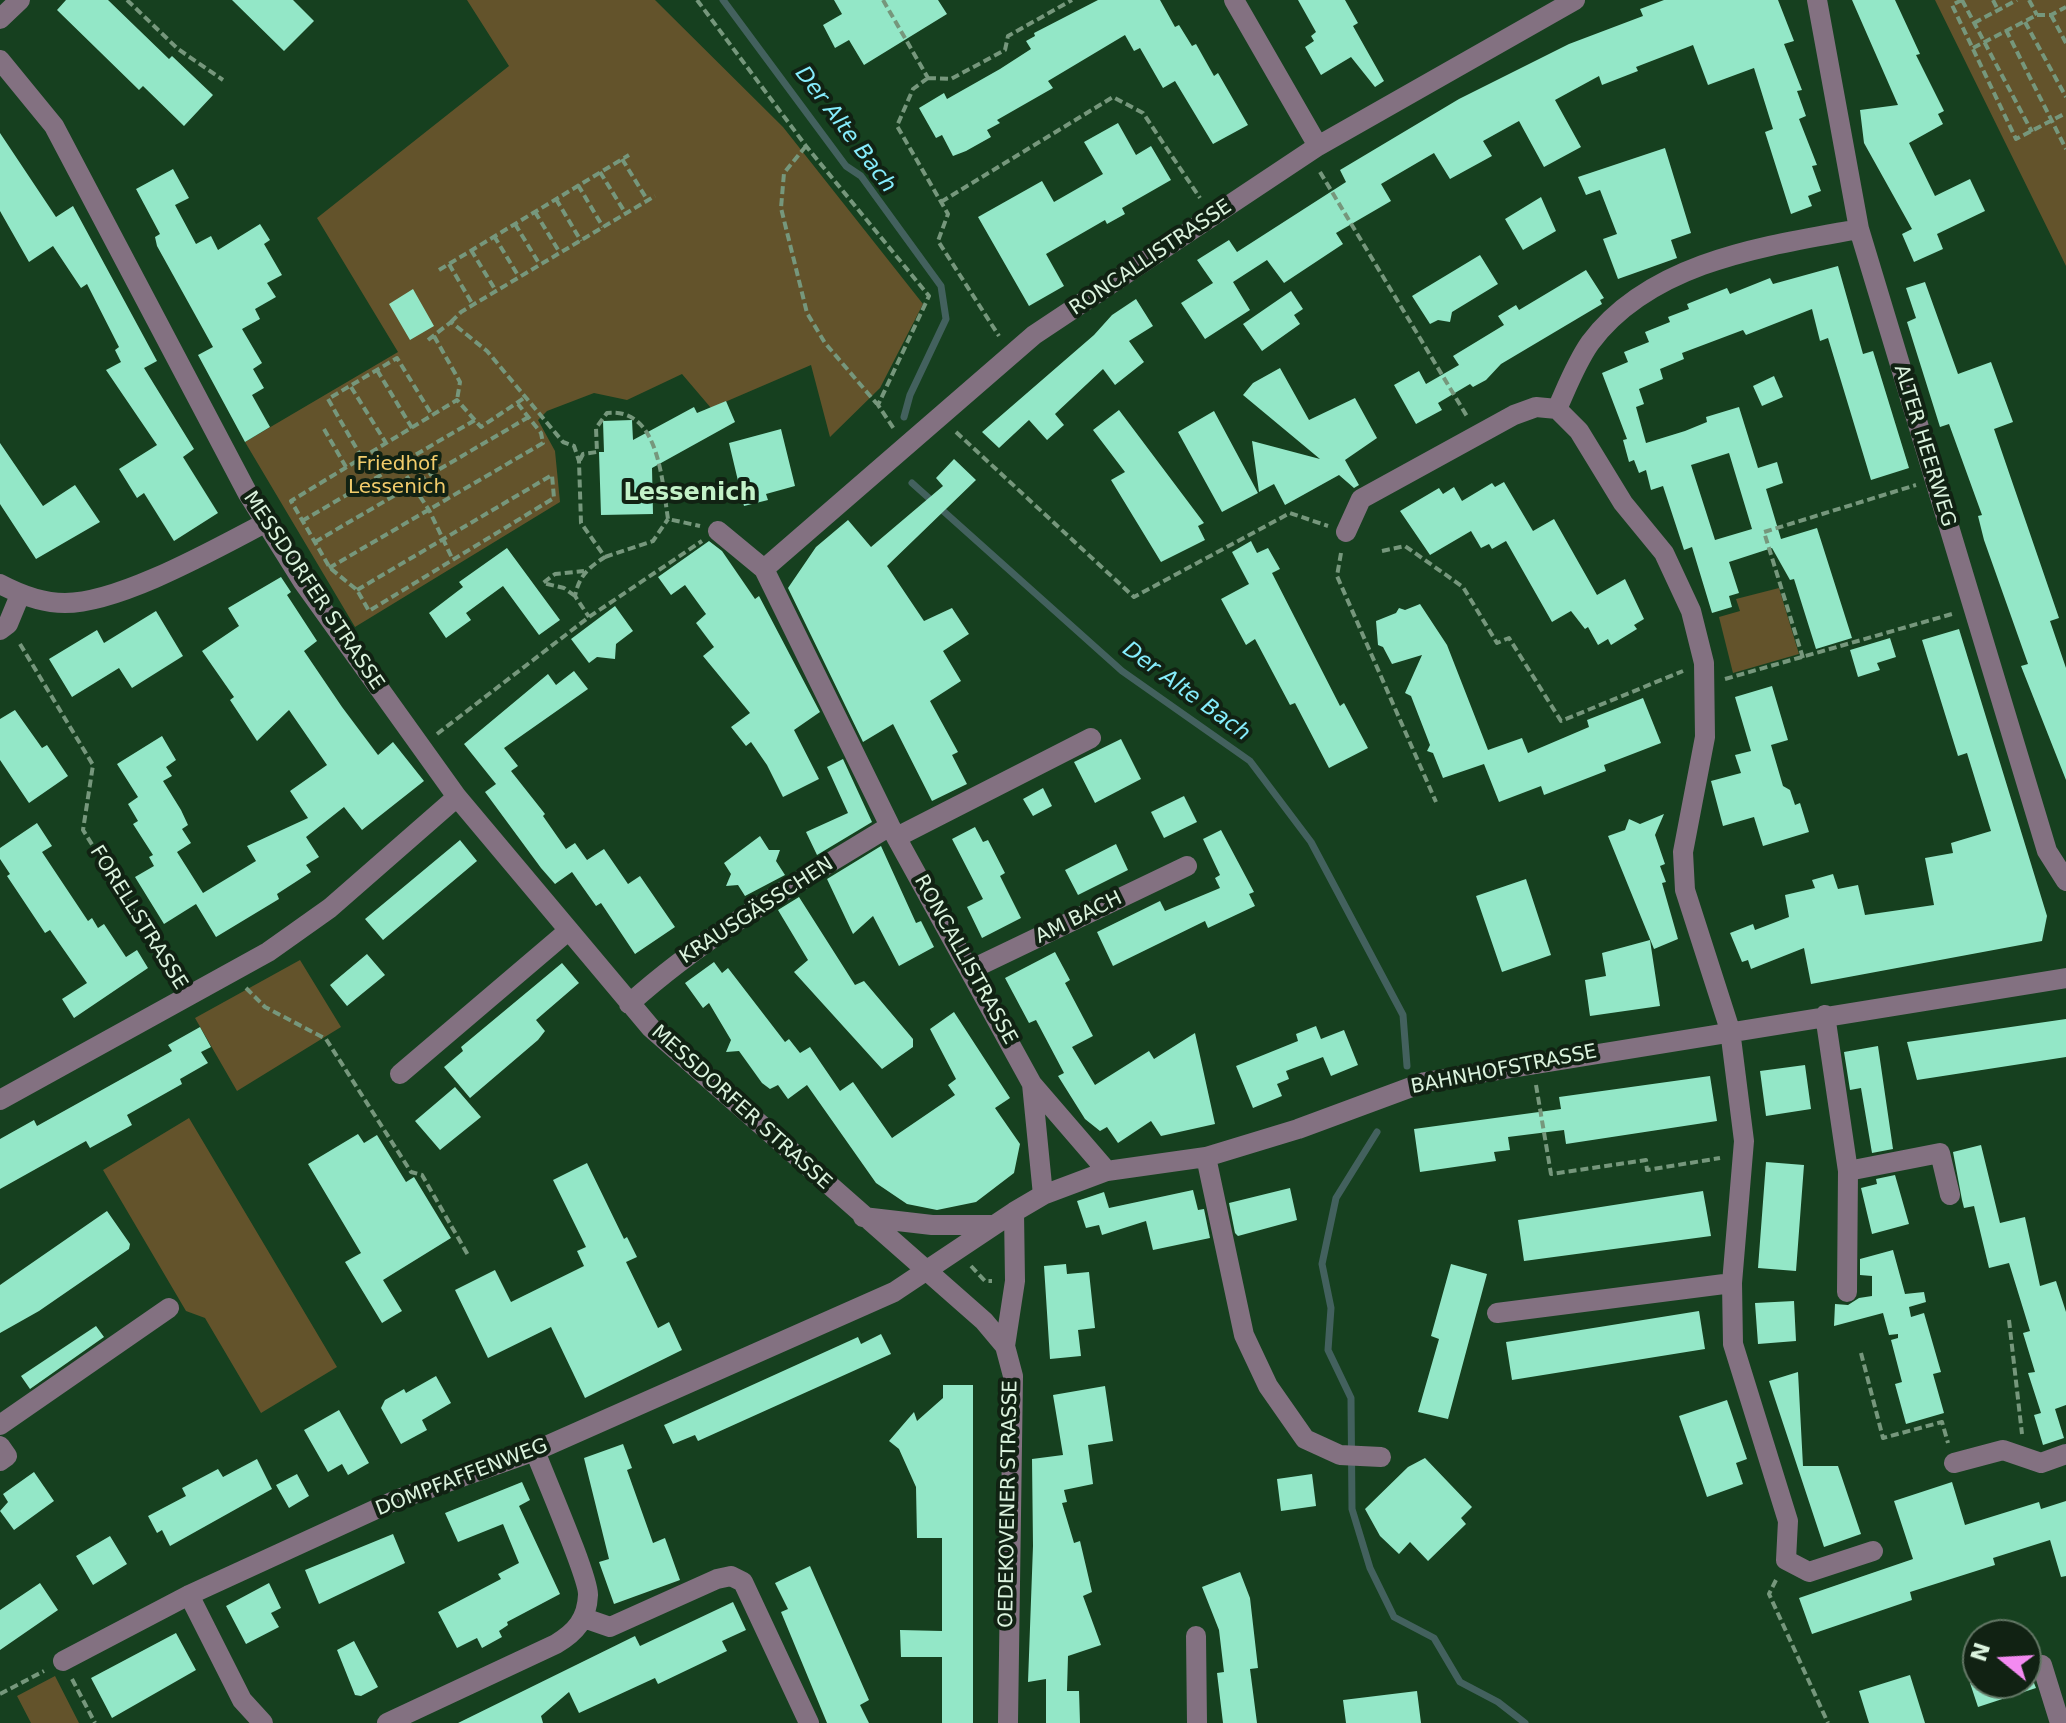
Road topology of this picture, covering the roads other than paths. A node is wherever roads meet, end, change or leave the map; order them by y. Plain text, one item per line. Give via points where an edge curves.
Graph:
1 (20, 0) edge
2 (1234, 0) edge
3 (1575, 0) edge
4 (1817, 0) edge
5 (0, 19) edge
6 (3, 67) edge
7 (1318, 146) junction
8 (1859, 229) junction
9 (1557, 409) junction
10 (265, 523) junction
11 (718, 531) road end
12 (1346, 532) road end
13 (764, 569) junction
14 (0, 584) edge
15 (20, 595) junction
16 (4, 627) edge
17 (1091, 738) dead end
18 (457, 797) junction
19 (894, 832) junction
20 (1187, 866) dead end
21 (2066, 881) edge
22 (568, 931) junction
23 (970, 970) junction
24 (2066, 978) edge
25 (629, 1004) junction
26 (1825, 1015) junction
27 (1730, 1030) junction
28 (400, 1074) dead end
29 (1032, 1084) junction
30 (0, 1100) edge
31 (1206, 1157) junction
32 (1107, 1171) junction
33 (1848, 1171) junction
34 (1043, 1195) junction
35 (1950, 1195) dead end
36 (1014, 1212) junction
37 (863, 1217) junction
38 (992, 1225) junction
39 (928, 1271) junction
40 (1732, 1283) junction
41 (1847, 1292) dead end
42 (169, 1308) dead end
43 (1497, 1313) dead end
44 (1005, 1346) junction
45 (0, 1425) edge
46 (535, 1451) junction
47 (2066, 1454) edge
48 (1374, 1457) dead end
49 (1954, 1463) road end
50 (1873, 1551) dead end
51 (189, 1595) junction
52 (584, 1618) junction
53 (1196, 1636) dead end
54 (63, 1661) road end
55 (2042, 1665) dead end
56 (263, 1723) edge
57 (387, 1723) edge
58 (809, 1723) edge
59 (1008, 1723) edge
60 (1197, 1723) edge
61 (2060, 1723) edge

1 - 5 street
2 - 7 street
3 - 7 street, RONCALLISTRASSE
4 - 8 street, ALTER HEERWEG
6 - 10 street, MESSDORFER STRASSE via 54,126
7 - 13 street, RONCALLISTRASSE via 1034,335
8 - 9 street via 1760,247 1650,289 1590,344
8 - 21 street, ALTER HEERWEG via 2047,851
9 - 12 street via 1536,407 1477,433 1361,499
9 - 27 street via 1579,431 1623,503 1664,553 1691,611 1707,684 1705,737 1683,852 1685,890
10 - 15 street via 104,598 64,603
10 - 18 street, MESSDORFER STRASSE
11 - 13 street, RONCALLISTRASSE
13 - 19 street, RONCALLISTRASSE
14 - 15 street
15 - 16 street
17 - 19 street
18 - 22 street, MESSDORFER STRASSE
18 - 30 street, FORELLSTRASSE via 330,908 232,973
19 - 23 street, RONCALLISTRASSE
19 - 25 street, KRAUSGÄSSCHEN via 793,885 663,972
20 - 23 street, AM BACH
22 - 25 street, MESSDORFER STRASSE
22 - 28 street
23 - 29 street, RONCALLISTRASSE
24 - 26 street, BAHNHOFSTRASSE
25 - 37 street, MESSDORFER STRASSE
26 - 27 street, BAHNHOFSTRASSE
26 - 33 street
27 - 31 street, BAHNHOFSTRASSE via 1425,1082
27 - 40 street via 1744,1141
29 - 32 street, RONCALLISTRASSE
29 - 34 street, RONCALLISTRASSE
31 - 32 street, BAHNHOFSTRASSE
31 - 48 street via 1251,1356 1305,1439 1340,1455
32 - 34 street, BAHNHOFSTRASSE
33 - 35 street via 1940,1153
33 - 41 street
34 - 36 street, BAHNHOFSTRASSE
36 - 38 street, BAHNHOFSTRASSE
36 - 44 street via 1015,1281
37 - 38 street
37 - 39 street, MESSDORFER STRASSE
38 - 39 street, BAHNHOFSTRASSE
39 - 44 street
39 - 46 street, DOMPFAFFENWEG via 886,1296
40 - 43 street
40 - 50 street via 1733,1344 1788,1521 1786,1560 1809,1572
42 - 45 street
44 - 59 street, OEDEKOVENER STRASSE via 1013,1376
46 - 51 street, DOMPFAFFENWEG via 396,1500
46 - 52 street via 589,1593
47 - 49 street via 2041,1463 2003,1450
51 - 54 street, DOMPFAFFENWEG
51 - 56 street via 242,1700
52 - 57 street via 574,1633 556,1644
52 - 58 street via 610,1627 731,1576 743,1582
53 - 60 street
55 - 61 street

